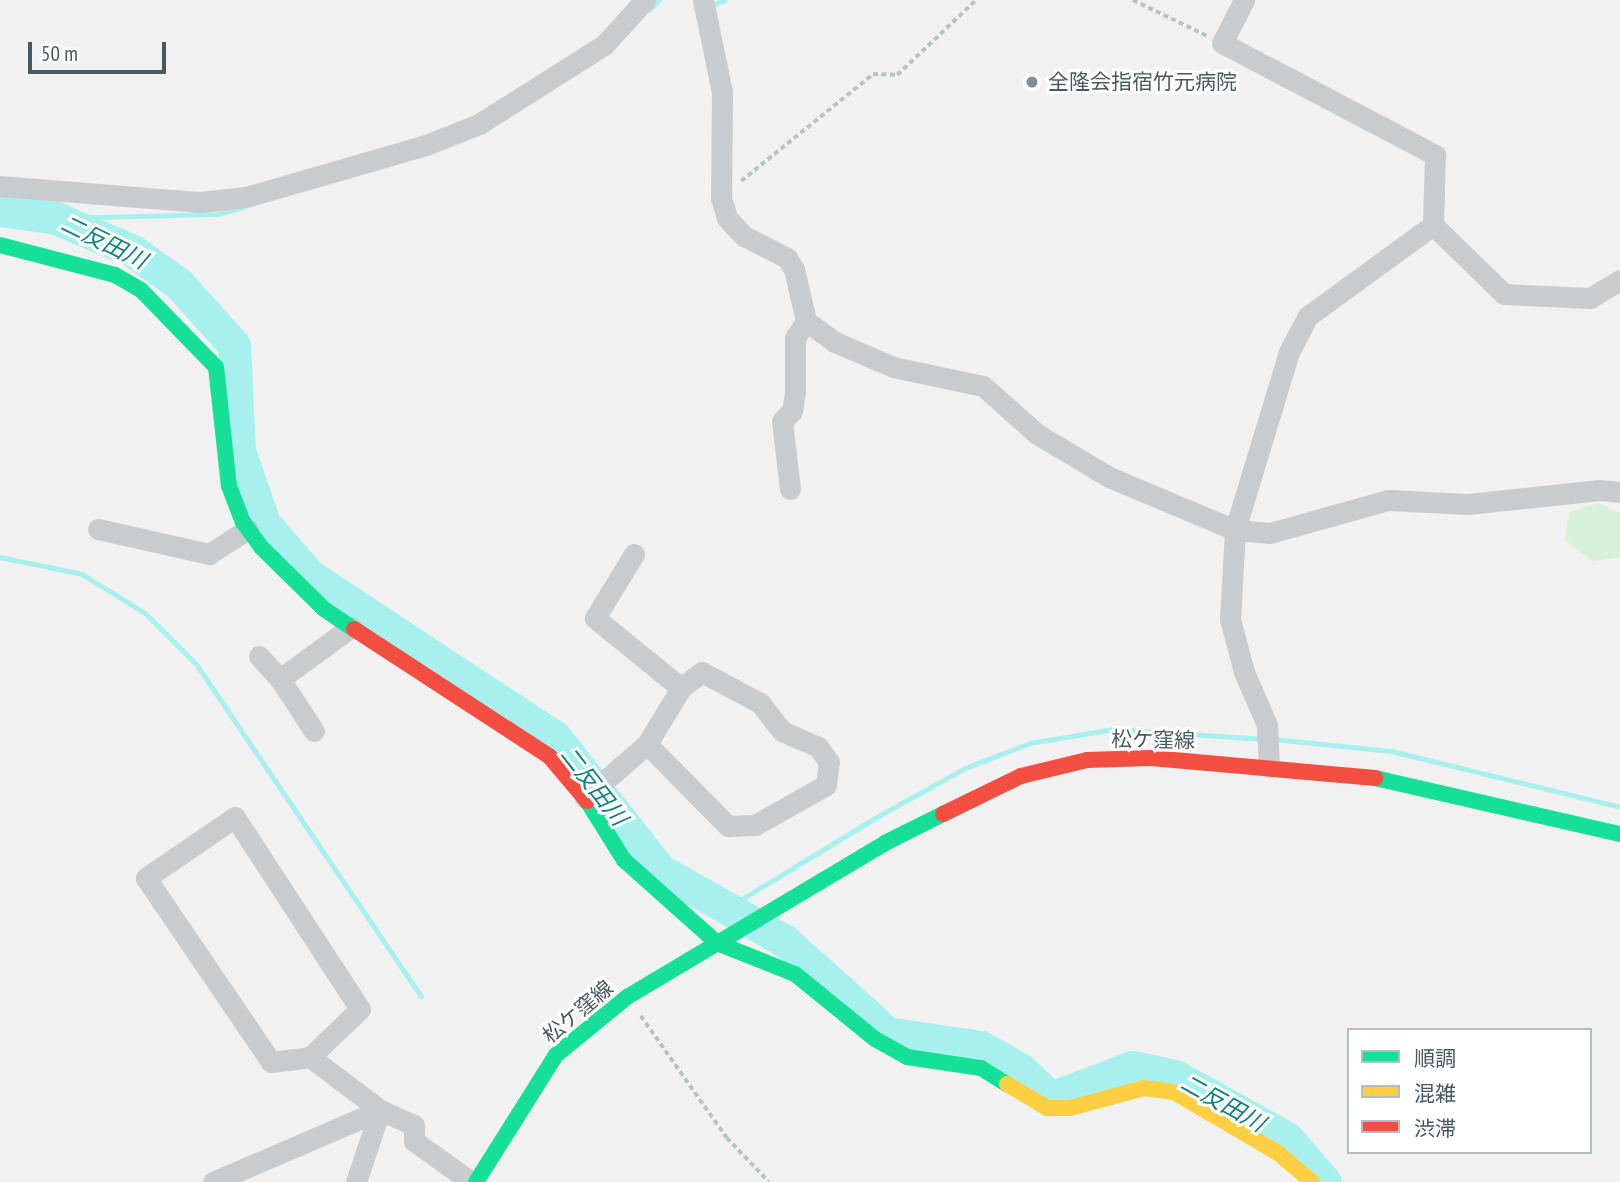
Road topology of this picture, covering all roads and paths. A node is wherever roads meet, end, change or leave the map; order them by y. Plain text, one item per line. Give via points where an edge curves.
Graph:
1 (646, 0) edge
2 (703, 0) edge
3 (976, 0) edge
4 (1133, 0) edge
5 (1244, 0) edge
6 (1222, 43) junction
7 (0, 186) edge
8 (720, 198) junction
9 (1433, 225) junction
10 (0, 245) edge
11 (1620, 279) edge
12 (806, 321) junction
13 (790, 489) dead end
14 (1620, 492) edge
15 (98, 529) dead end
16 (248, 529) junction
17 (1235, 530) junction
18 (634, 554) dead end
19 (351, 626) junction
20 (258, 656) dead end
21 (280, 679) junction
22 (681, 688) junction
23 (314, 732) dead end
24 (647, 744) junction
25 (1269, 759) junction
26 (585, 798) junction
27 (1620, 834) edge
28 (720, 941) junction
29 (627, 997) junction
30 (310, 1056) junction
31 (380, 1110) junction
32 (211, 1181) edge
33 (356, 1182) edge
34 (473, 1182) edge
35 (769, 1182) edge
36 (1312, 1182) edge

1 - 7 street via 604,45 479,124 426,145 272,190 200,201
2 - 8 street via 723,104
3 - 8 path via 897,75 873,74
4 - 6 path
5 - 6 street
6 - 9 street via 1435,156
8 - 12 street via 727,218 744,236 787,258 794,269
9 - 11 street via 1504,294 1590,298
9 - 17 street via 1308,316 1289,352
10 - 16 street via 116,275 141,290 203,351 216,367 229,486
12 - 13 street via 795,338 792,411 782,421
12 - 17 street via 866,358 983,386 1037,434 1109,477
14 - 17 street via 1599,489 1468,504 1388,500 1270,533
15 - 16 street via 209,554
16 - 19 street via 305,594
17 - 25 street via 1230,619 1244,672 1267,726
18 - 22 street via 595,618
19 - 21 street
19 - 26 street via 550,756
20 - 21 street
21 - 23 street
22 - 24 street
22 - 24 street via 702,672 760,703 782,732 818,747 829,762 826,785 755,825 728,826
24 - 26 street
25 - 27 street, 松ケ窪線 via 1398,781
25 - 28 street, 松ケ窪線 via 1087,760 1021,776 946,810 766,910
26 - 28 street via 624,860
28 - 29 street, 松ケ窪線
28 - 36 street via 795,974 875,1039 907,1057 981,1068 1047,1108 1070,1108 1144,1088 1174,1092 1278,1153
29 - 34 street, 松ケ窪線 via 556,1055
29 - 35 path via 727,1138
30 - 30 street via 360,1009 235,817 146,878 271,1062
30 - 31 street
31 - 32 street
31 - 33 street
31 - 34 street via 414,1125 414,1141

